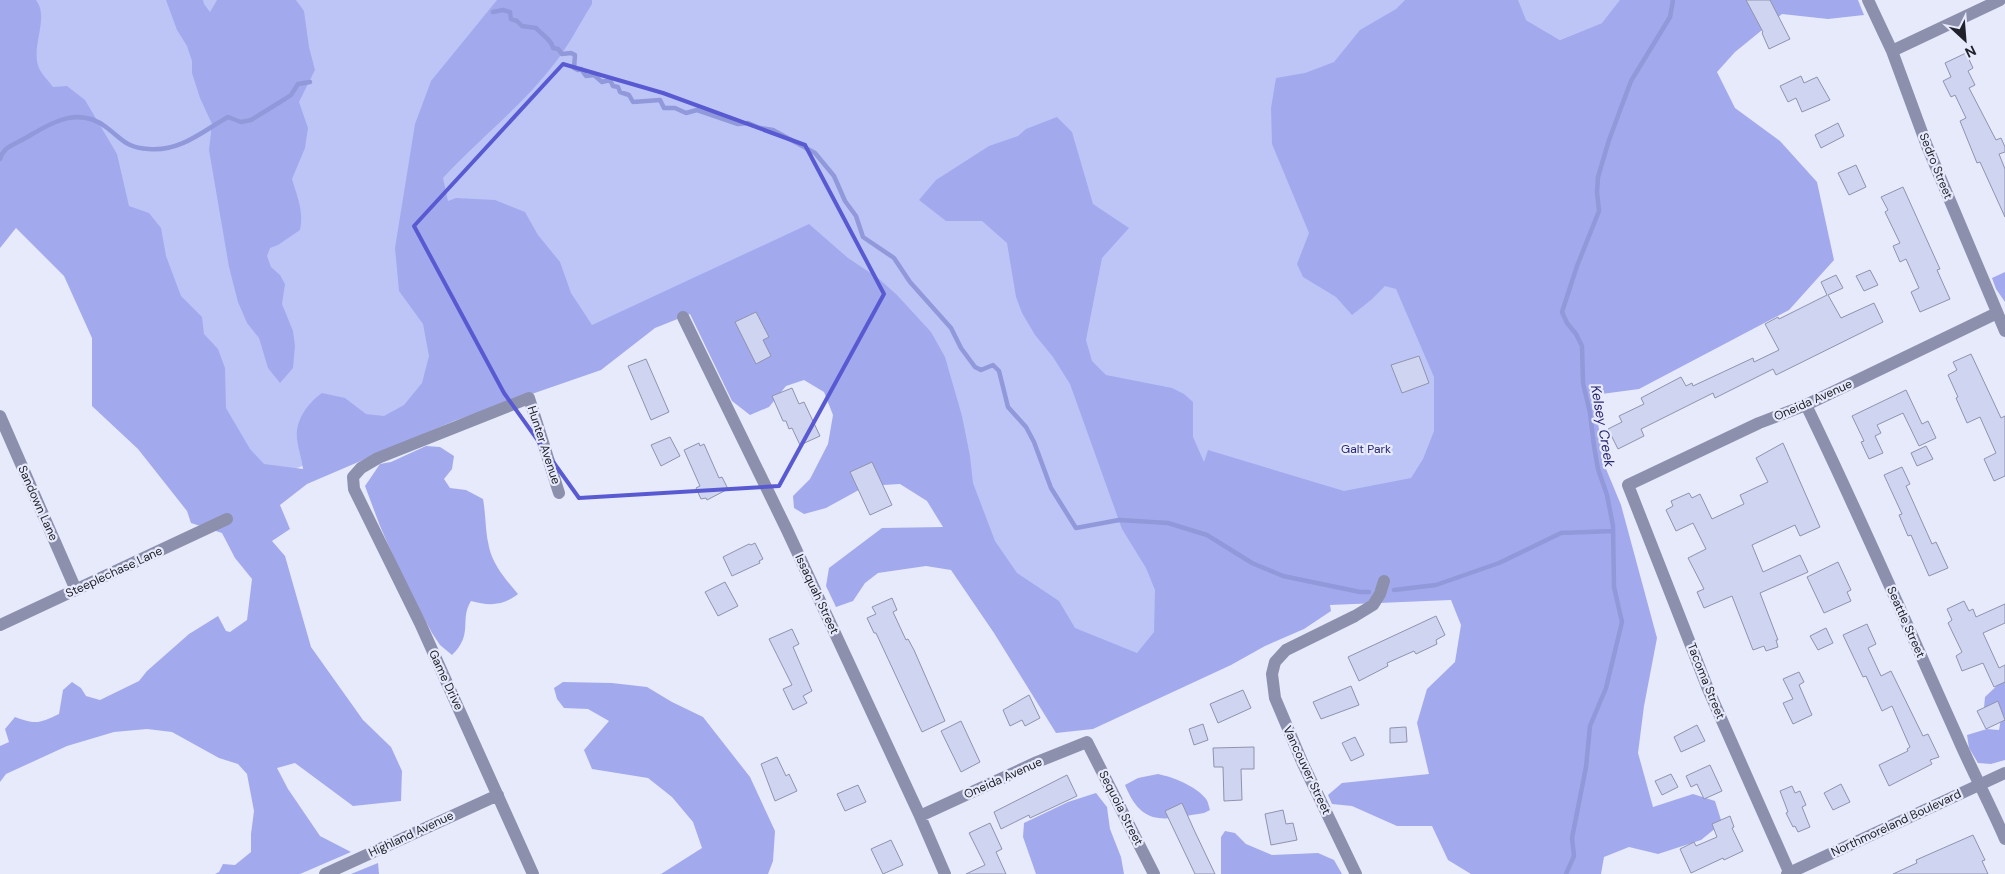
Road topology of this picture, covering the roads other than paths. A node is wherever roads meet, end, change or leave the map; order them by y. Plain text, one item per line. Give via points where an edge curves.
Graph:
1 (1868, 0) edge
2 (2000, 0) edge
3 (1892, 51) junction
4 (1997, 313) junction
5 (683, 317) dead end
6 (2005, 331) edge
7 (528, 398) joint
8 (1806, 405) junction
9 (0, 416) edge
10 (1628, 485) joint
11 (559, 493) dead end
12 (227, 519) dead end
13 (1384, 581) dead end
14 (76, 590) junction
15 (0, 625) edge
16 (1088, 742) joint
17 (2005, 773) edge
18 (1980, 784) junction
19 (498, 795) junction
20 (920, 816) junction
21 (2005, 839) edge
22 (325, 874) edge
23 (533, 874) edge
24 (945, 874) edge
25 (1154, 874) edge
26 (1356, 874) edge
27 (1789, 874) edge

1 - 3 street, Sedro Street
2 - 3 street
3 - 4 street, Sedro Street via 1927,146
4 - 6 street, Sedro Street
4 - 8 street, Oneida Avenue
5 - 20 street, Issaquah Street via 787,530
7 - 11 street, Hunter Avenue
7 - 19 street, Game Drive via 378,458 353,477 354,489 420,623
8 - 10 street, Oneida Avenue via 1759,423
8 - 18 street, Seattle Street
9 - 14 street, Sandown Lane
10 - 27 street, Tacoma Street via 1708,688
12 - 14 street, Steeplechase Lane
13 - 26 street, Vancouver Street via 1373,604 1286,650 1275,662 1272,674 1275,698
14 - 15 street, Steeplechase Lane
16 - 20 street, Oneida Avenue
16 - 25 street, Sequoia Street
17 - 18 street, Northmoreland Boulevard
18 - 21 street, Seattle Street
18 - 27 street, Northmoreland Boulevard
19 - 22 street, Highland Avenue
19 - 23 street, Game Drive
20 - 24 street, Issaquah Street

